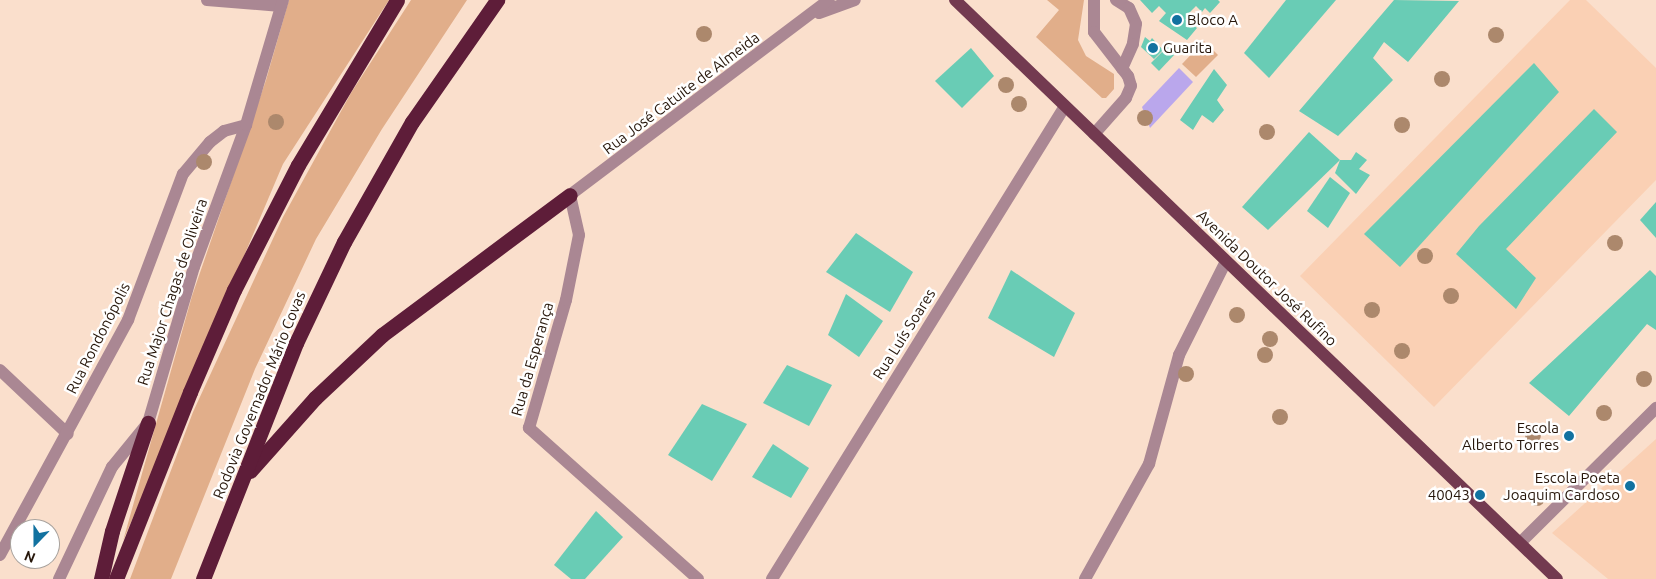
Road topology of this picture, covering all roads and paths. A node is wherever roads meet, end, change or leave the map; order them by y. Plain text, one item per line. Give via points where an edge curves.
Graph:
1 (206, 0) edge
2 (396, 0) edge
3 (497, 0) edge
4 (829, 0) edge
5 (855, 0) edge
6 (955, 0) edge
7 (1116, 0) edge
8 (1097, 2) edge
9 (282, 3) edge
10 (812, 16) junction
11 (1122, 69) junction
12 (1065, 106) junction
13 (246, 125) junction
14 (1094, 134) junction
15 (570, 195) junction
16 (1226, 261) junction
17 (0, 370) edge
18 (1656, 408) edge
19 (148, 423) junction
20 (68, 434) junction
21 (244, 477) junction
22 (1520, 544) junction
23 (0, 555) edge
24 (59, 579) edge
25 (101, 579) edge
26 (116, 579) edge
27 (204, 579) edge
28 (698, 579) edge
29 (772, 579) edge
30 (1085, 579) edge
31 (1557, 579) edge

1 - 9 street
2 - 26 highway via 298,165 234,290
3 - 21 highway, Rodovia Governador Mário Covas via 412,122 374,184 296,343
4 - 10 street, Rua José Catuite de Almeida
5 - 10 street, Rua José Catuite de Almeida
6 - 12 main road, Avenida Doutor José Rufino
7 - 11 street via 1128,8 1136,24 1133,44
8 - 11 street via 1094,32
9 - 13 street, Rua Major Chagas de Oliveira
10 - 15 street, Rua José Catuite de Almeida
11 - 14 street via 1130,78 1130,92
12 - 14 main road, Avenida Doutor José Rufino
12 - 29 street, Rua Luís Soares
13 - 19 street, Rua Major Chagas de Oliveira via 194,267
13 - 20 street, Rua Rondonópolis via 224,131 210,142 183,174 128,320
14 - 16 main road, Avenida Doutor José Rufino
15 - 21 highway via 382,336 315,398
15 - 28 street, Rua da Esperança via 580,235 566,300 530,428
16 - 22 main road, Avenida Doutor José Rufino
16 - 30 street via 1179,355 1149,464
17 - 20 street
18 - 22 street
19 - 24 street, Rua Major Chagas de Oliveira via 112,467
19 - 25 highway via 112,531
20 - 23 street, Rua Rondonópolis
21 - 27 highway, Rodovia Governador Mário Covas
22 - 31 main road, Avenida Doutor José Rufino

